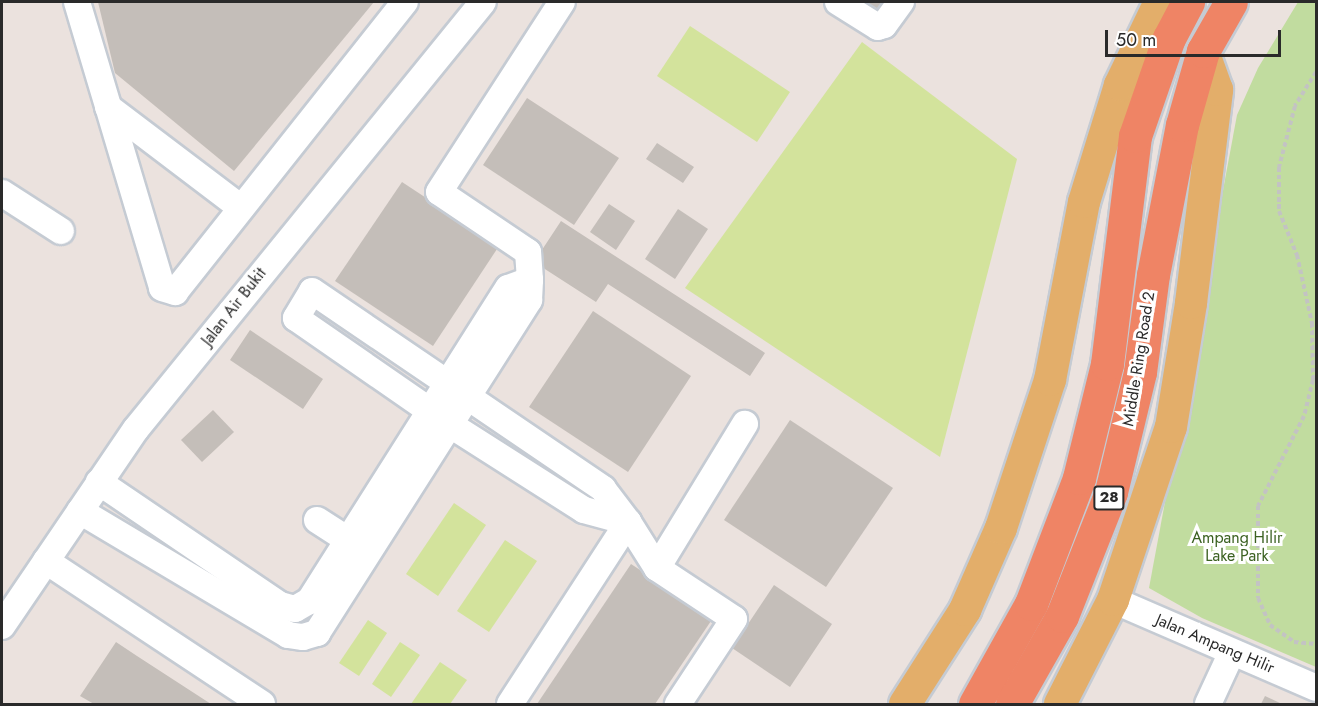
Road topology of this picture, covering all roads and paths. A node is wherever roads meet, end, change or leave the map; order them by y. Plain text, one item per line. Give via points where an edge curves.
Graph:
1 (77, 2) edge
2 (405, 2) edge
3 (483, 2) edge
4 (562, 2) edge
5 (838, 2) edge
6 (901, 2) edge
7 (1160, 2) edge
8 (1188, 2) edge
9 (1231, 2) edge
10 (1203, 51) junction
11 (1317, 72) edge
12 (108, 107) junction
13 (2, 193) edge
14 (242, 208) junction
15 (61, 231) dead end
16 (456, 390) junction
17 (428, 410) junction
18 (449, 424) junction
19 (746, 424) dead end
20 (99, 482) junction
21 (80, 511) junction
22 (317, 520) dead end
23 (628, 522) junction
24 (358, 546) junction
25 (46, 561) junction
26 (657, 568) junction
27 (1113, 600) junction
28 (4, 616) edge
29 (1317, 644) edge
30 (1232, 652) junction
31 (1317, 688) edge
32 (262, 705) edge
33 (510, 705) edge
34 (678, 705) edge
35 (904, 705) edge
36 (975, 705) edge
37 (1012, 705) edge
38 (1060, 705) edge
39 (1208, 705) edge

1 - 12 street
2 - 14 street
3 - 20 street, Jalan Air Bukit via 265,267 136,429
4 - 16 street via 439,192 528,252 530,280 508,288
5 - 6 street via 878,27 884,26
7 - 35 main road via 1120,85 1084,202 1050,380 1001,528 965,610
8 - 36 highway, Middle Ring Road 2 / 28 via 1169,38 1135,136 1107,364 1079,478 1031,604
9 - 10 highway, Middle Ring Road 2 / 28
10 - 27 main road via 1217,90 1172,416
10 - 37 highway, Middle Ring Road 2 / 28 via 1182,125 1153,275 1140,372 1111,492 1062,616
11 - 29 path via 1295,106 1279,167 1279,211 1297,255 1312,323 1312,380 1304,416 1258,506 1258,598 1270,625 1294,642
12 - 14 street
12 - 14 street via 162,288 175,292
13 - 15 street
16 - 17 street
16 - 17 street via 312,291 296,318
16 - 18 street
16 - 23 street via 603,489
17 - 18 street
17 - 24 street
18 - 23 street via 584,510
18 - 24 street
19 - 26 street
20 - 21 street, Jalan Air Bukit
20 - 24 street via 280,605 295,609 309,601
21 - 24 street via 296,636 317,633
21 - 25 street, Jalan Air Bukit
22 - 24 street
23 - 26 street
23 - 33 street
25 - 28 street, Jalan Air Bukit
25 - 32 street
26 - 34 street via 734,619
27 - 30 street, Jalan Ampang Hilir
27 - 38 main road
30 - 31 street, Jalan Ampang Hilir
30 - 39 street

